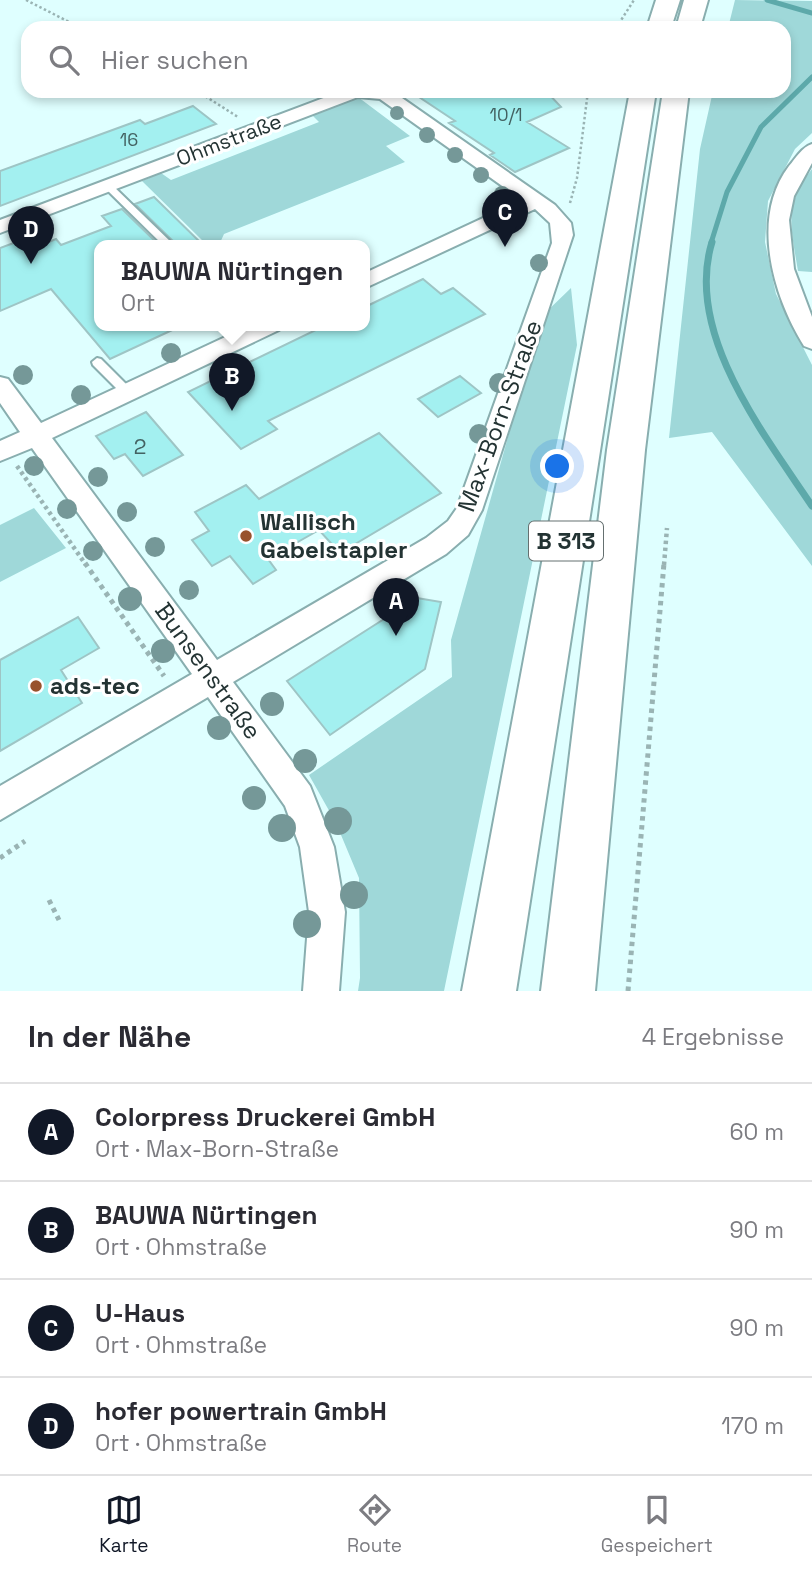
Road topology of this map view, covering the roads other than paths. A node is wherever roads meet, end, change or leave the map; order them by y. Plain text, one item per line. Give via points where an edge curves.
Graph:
1 (668, 0) edge
2 (696, 0) edge
3 (661, 21) edge
4 (690, 21) edge
5 (340, 98) edge
6 (391, 98) edge
7 (642, 98) edge
8 (675, 98) edge
9 (812, 150) edge
10 (108, 186) junction
11 (536, 201) junction
12 (0, 227) edge
13 (164, 240) edge
14 (370, 279) edge
15 (258, 331) edge
16 (812, 341) edge
17 (97, 362) dead end
18 (0, 385) edge
19 (127, 392) junction
20 (36, 435) junction
21 (3, 451) edge
22 (213, 678) junction
23 (0, 804) edge
24 (321, 991) edge
25 (489, 991) edge
26 (568, 991) edge

1 - 3 highway
2 - 4 highway
5 - 10 street, Ohmstraße
6 - 11 street, Ohmstraße
7 - 25 highway, B 313
8 - 26 highway, B 313 via 626,450
9 - 16 street via 787,190 779,213 777,247 785,281
10 - 12 street, Ohmstraße
10 - 13 lane
11 - 14 street
11 - 22 street, Max-Born-Straße via 558,216 562,243 469,510 458,528 436,546
15 - 19 street
17 - 19 lane
18 - 20 street, Bunsenstraße
19 - 20 street
20 - 21 street
20 - 22 street, Bunsenstraße
22 - 23 street, Max-Born-Straße
22 - 24 street, Bunsenstraße via 298,797 317,847 327,912

